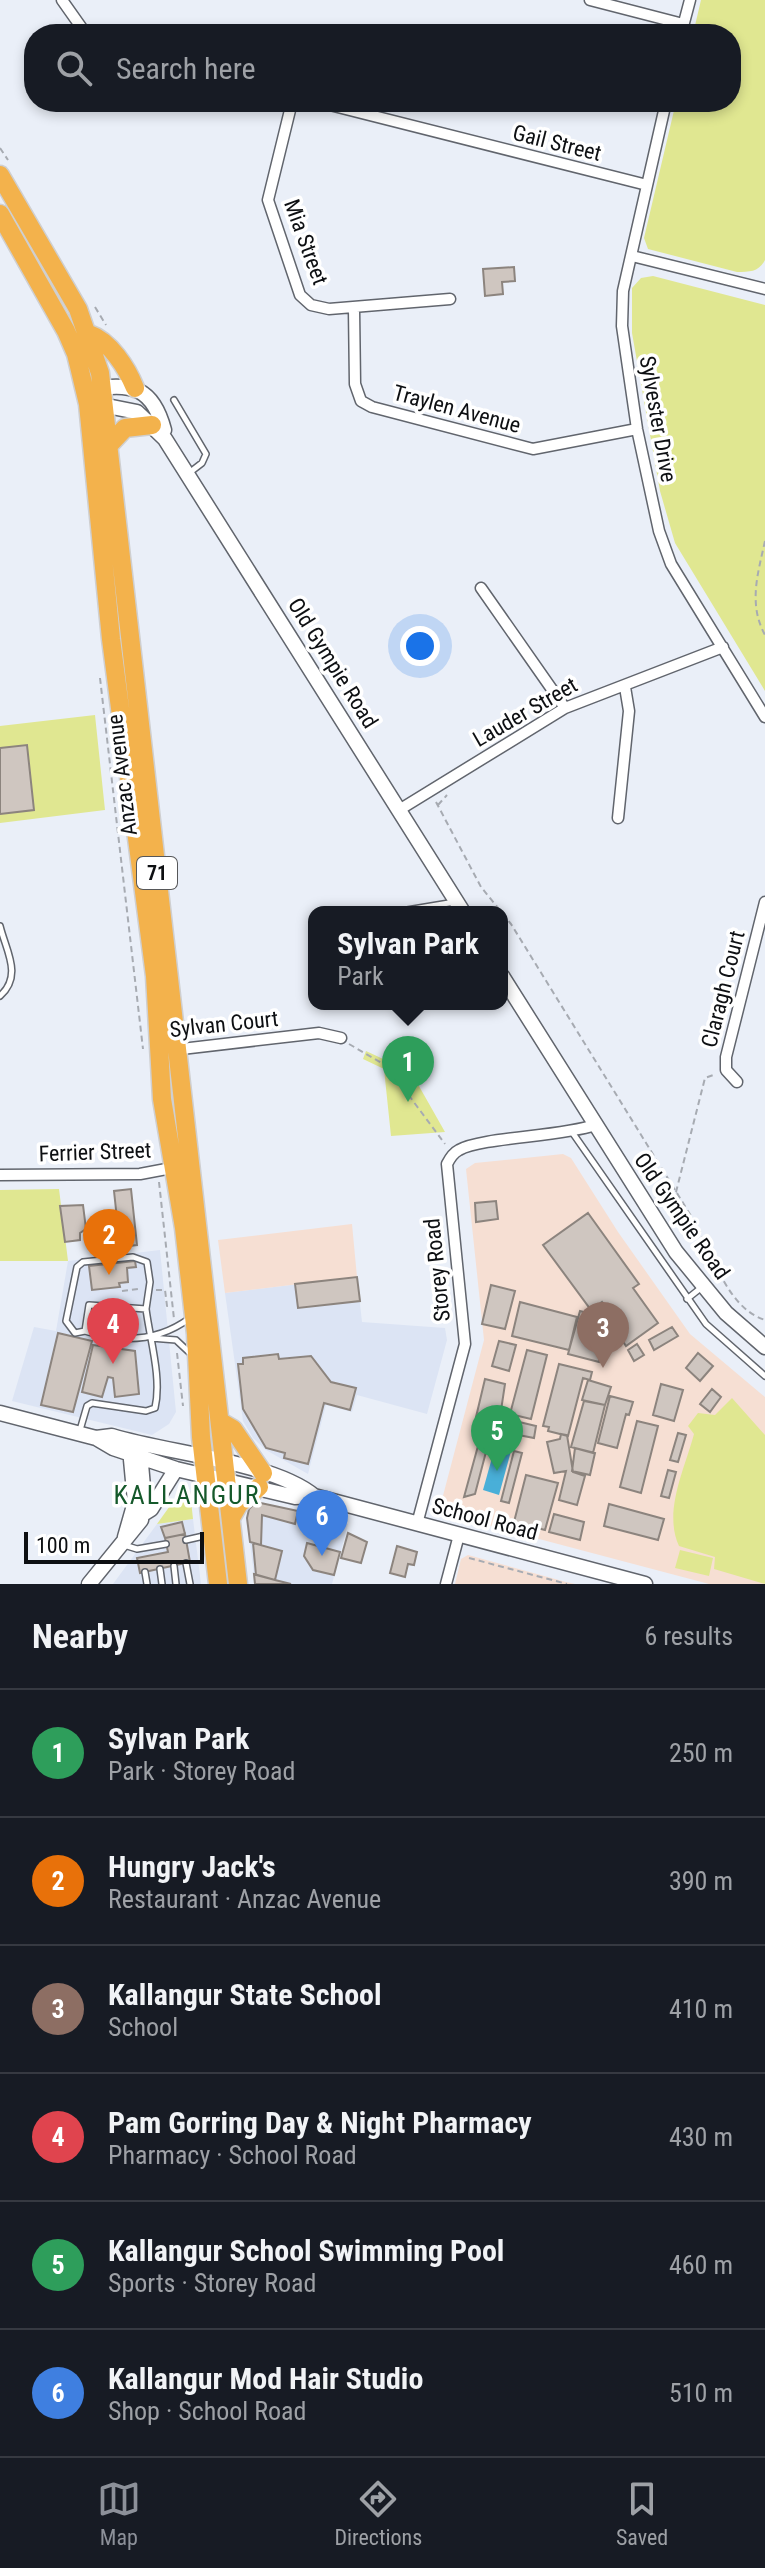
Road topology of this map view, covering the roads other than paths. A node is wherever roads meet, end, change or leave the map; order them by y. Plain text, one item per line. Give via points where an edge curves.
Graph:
1 (62, 0) edge
2 (590, 0) edge
3 (690, 0) edge
4 (79, 24) edge
5 (666, 24) edge
6 (683, 24) edge
7 (290, 112) edge
8 (358, 112) edge
9 (664, 112) edge
10 (0, 175) edge
11 (647, 185) junction
12 (0, 214) edge
13 (632, 256) junction
14 (765, 289) edge
15 (450, 299) dead end
16 (354, 309) junction
17 (89, 334) junction
18 (135, 388) junction
19 (95, 396) junction
20 (174, 400) dead end
21 (637, 429) junction
22 (158, 432) junction
23 (109, 445) junction
24 (188, 474) junction
25 (481, 588) dead end
26 (723, 647) junction
27 (625, 687) junction
28 (128, 698) junction
29 (565, 708) junction
30 (765, 717) edge
31 (399, 810) junction
32 (618, 818) dead end
33 (765, 902) edge
34 (459, 906) edge
35 (0, 926) edge
36 (508, 986) edge
37 (0, 996) edge
38 (341, 1038) road end
39 (160, 1052) junction
40 (737, 1082) dead end
41 (595, 1125) junction
42 (572, 1132) junction
43 (174, 1168) junction
44 (0, 1175) edge
45 (702, 1286) junction
46 (687, 1299) junction
47 (146, 1309) junction
48 (194, 1315) junction
49 (85, 1331) junction
50 (150, 1337) junction
51 (765, 1347) edge
52 (197, 1359) junction
53 (765, 1376) edge
54 (0, 1413) edge
55 (221, 1422) junction
56 (79, 1433) junction
57 (135, 1449) junction
58 (204, 1467) junction
59 (176, 1469) junction
60 (227, 1472) junction
61 (261, 1480) junction
62 (143, 1514) junction
63 (231, 1518) junction
64 (417, 1524) junction
65 (212, 1533) junction
66 (459, 1535) junction
67 (122, 1540) junction
68 (186, 1540) dead end
69 (166, 1544) dead end
70 (156, 1546) junction
71 (141, 1549) junction
72 (157, 1554) dead end
73 (142, 1557) dead end
74 (186, 1563) dead end
75 (174, 1566) dead end
76 (160, 1569) dead end
77 (145, 1572) dead end
78 (626, 1582) edge
79 (91, 1583) edge
80 (147, 1584) edge
81 (162, 1584) edge
82 (176, 1584) edge
83 (190, 1584) edge
84 (218, 1584) edge
85 (238, 1584) edge
86 (446, 1584) edge
87 (645, 1584) edge

1 - 4 street
2 - 5 street
3 - 6 street
7 - 16 street, Mia Street via 268,200 273,219 300,295 311,305
8 - 11 street, Gail Street
9 - 11 street, Sylvester Drive
10 - 17 highway, Anzac Avenue / 71
11 - 13 street, Sylvester Drive
12 - 19 highway, Anzac Avenue / 71 via 66,331
13 - 14 street
13 - 21 street, Sylvester Drive via 622,326
15 - 16 street, Mia Street
16 - 21 street, Traylen Avenue via 355,384 361,401 372,407 533,449
17 - 18 highway via 100,338
17 - 19 highway, Anzac Avenue / 71
18 - 19 main road via 121,384
18 - 22 main road, Old Gympie Road via 163,426
19 - 22 main road, Old Gympie Road via 137,412
19 - 23 highway, Anzac Avenue / 71
19 - 28 highway, Anzac Avenue / 71
20 - 24 lane via 206,454
21 - 26 street, Sylvester Drive via 671,564
22 - 23 highway via 125,428
22 - 24 main road, Old Gympie Road
23 - 28 highway, Anzac Avenue / 71
24 - 31 main road, Old Gympie Road
25 - 29 street
26 - 27 street, Lauder Street
26 - 30 street, Sylvester Drive
27 - 29 street, Lauder Street
27 - 32 street via 629,711
28 - 39 highway, Anzac Avenue / 71
29 - 31 street, Lauder Street
31 - 34 main road, Old Gympie Road
33 - 40 street, Claragh Court via 726,1070
35 - 37 lane via 13,977
36 - 41 main road, Old Gympie Road
38 - 39 street, Sylvan Court via 319,1033
39 - 43 highway, Anzac Avenue / 71
41 - 42 street
41 - 45 main road, Old Gympie Road
42 - 46 lane
42 - 64 street, Storey Road via 468,1146 452,1156 446,1173 465,1344
43 - 44 street, Ferrier Street
43 - 48 highway, Anzac Avenue / 71
43 - 55 highway, Anzac Avenue / 71
45 - 46 lane
45 - 51 main road, Old Gympie Road
46 - 53 lane via 713,1332
47 - 49 lane via 89,1305
47 - 49 lane via 147,1262 133,1257 83,1262 77,1267 66,1321 75,1333
47 - 50 lane
48 - 50 lane via 175,1329
48 - 52 highway, Anzac Avenue / 71
49 - 50 lane
50 - 52 lane via 176,1340
50 - 56 lane via 155,1408 125,1411 92,1403
52 - 58 highway, Anzac Avenue / 71
54 - 56 main road, School Road
55 - 60 highway, Anzac Avenue / 71
55 - 61 highway via 233,1429
56 - 57 main road, School Road via 112,1436
57 - 58 main road, School Road
57 - 59 main road, School Road
57 - 62 main road
57 - 67 main road via 135,1502
58 - 59 main road, School Road
58 - 60 main road, School Road
58 - 65 highway, Anzac Avenue / 71
59 - 62 main road
60 - 61 main road, School Road
60 - 63 highway, Anzac Avenue / 71
61 - 63 highway
61 - 64 main road, School Road via 299,1484 314,1496
62 - 67 main road
63 - 85 highway, Anzac Avenue / 71
64 - 66 main road, School Road
65 - 68 lane
65 - 84 highway, Anzac Avenue / 71
66 - 78 main road, School Road
66 - 86 street
67 - 71 lane
67 - 79 main road
69 - 70 lane
70 - 71 lane
70 - 72 lane
71 - 73 lane
74 - 83 lane
75 - 82 lane
76 - 81 lane
77 - 80 lane
78 - 87 main road, School Road

